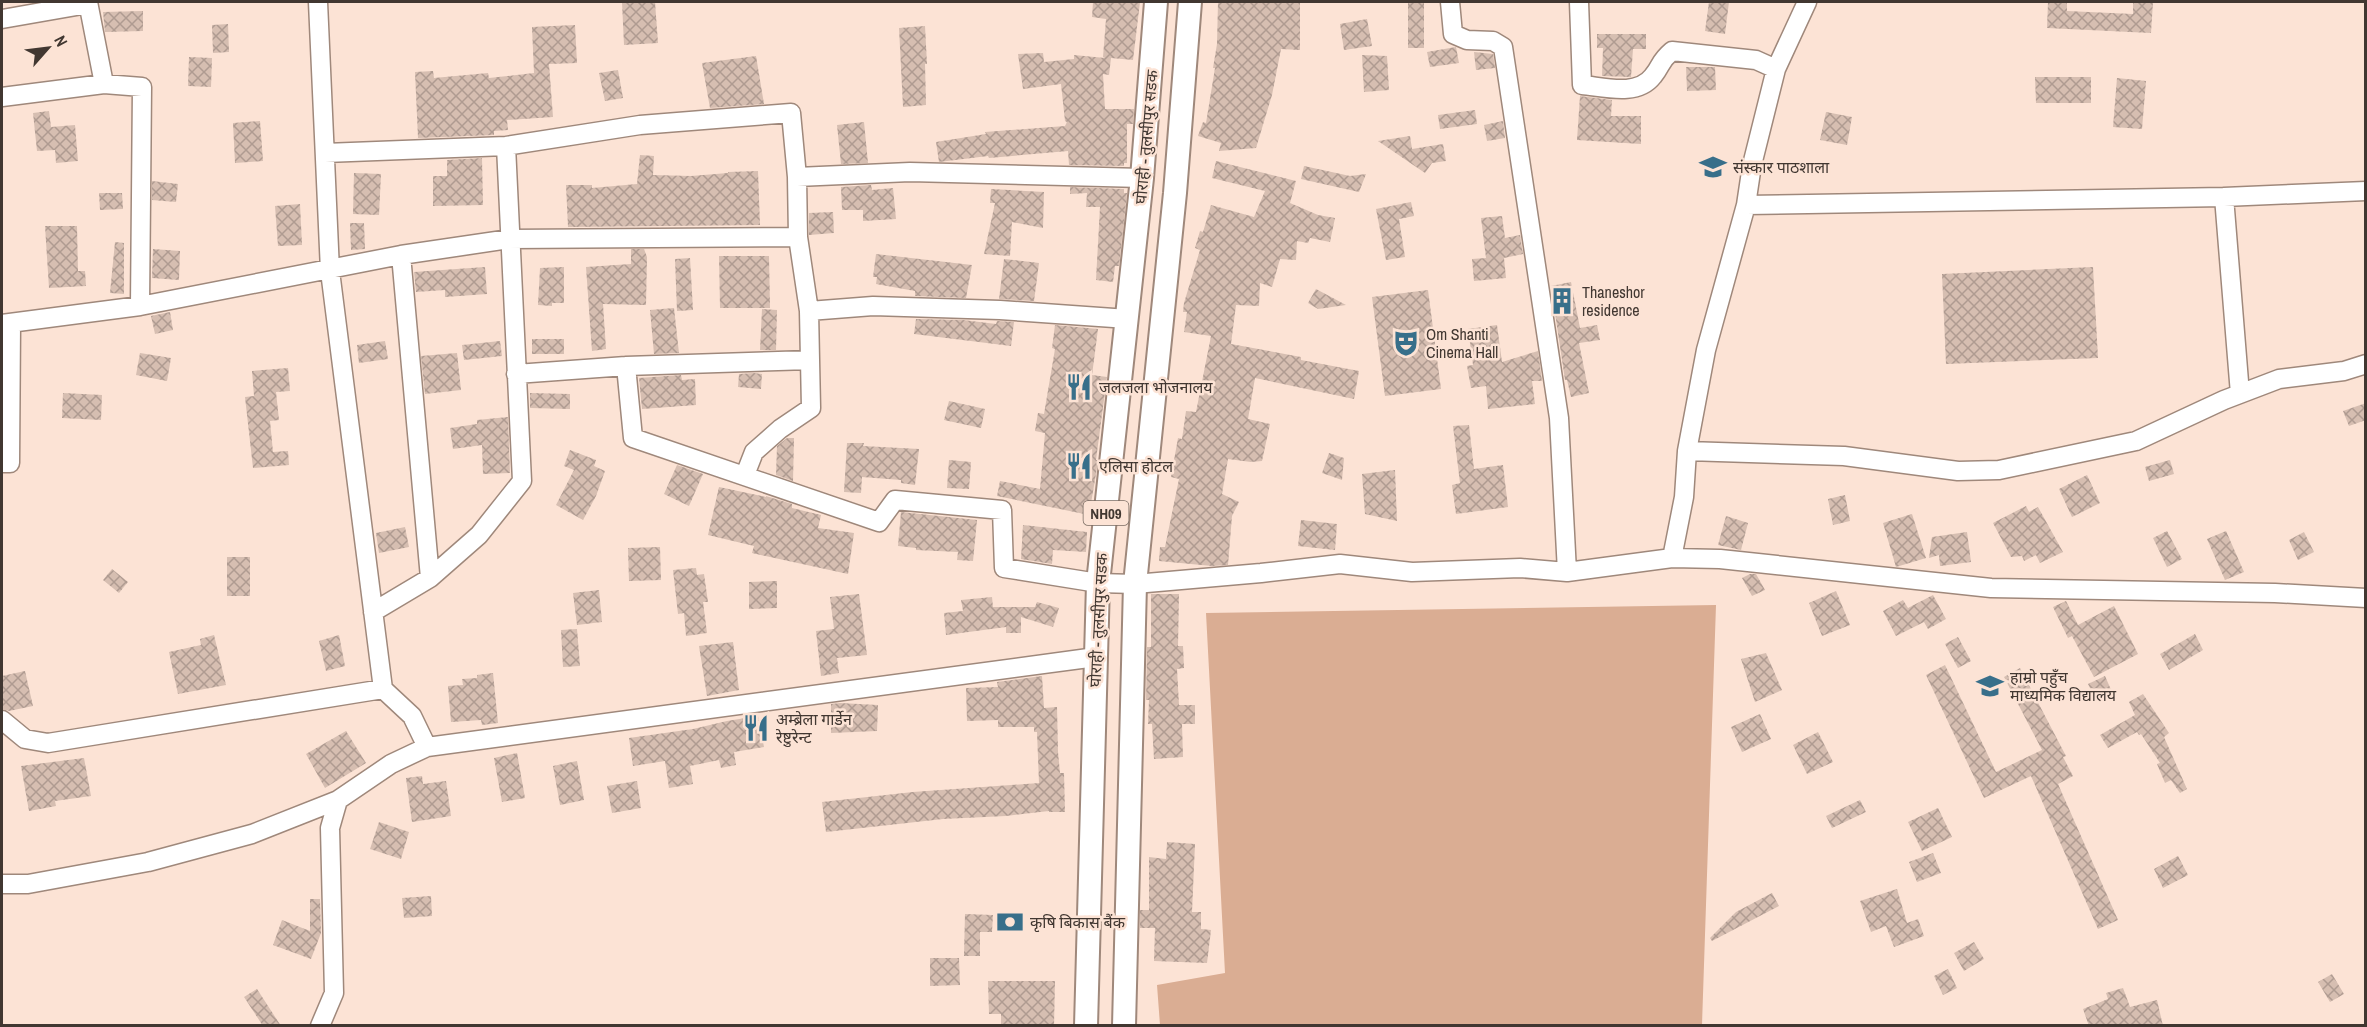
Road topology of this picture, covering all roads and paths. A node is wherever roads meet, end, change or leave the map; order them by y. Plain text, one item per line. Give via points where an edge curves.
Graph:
1 (318, 2) edge
2 (1156, 2) edge
3 (1190, 2) edge
4 (1450, 2) edge
5 (1579, 2) edge
6 (1807, 2) edge
7 (88, 3) edge
8 (2, 19) edge
9 (1776, 69) junction
10 (104, 84) junction
11 (2, 97) edge
12 (506, 146) junction
13 (325, 153) junction
14 (797, 177) junction
15 (1143, 178) junction
16 (2366, 191) edge
17 (2224, 197) junction
18 (1746, 205) junction
19 (798, 237) junction
20 (510, 239) junction
21 (401, 255) junction
22 (330, 271) junction
23 (140, 306) junction
24 (809, 311) junction
25 (1128, 319) junction
26 (6, 324) edge
27 (810, 360) junction
28 (2366, 364) edge
29 (626, 366) junction
30 (516, 374) junction
31 (2232, 397) junction
32 (1687, 451) junction
33 (2, 462) edge
34 (745, 475) junction
35 (1672, 558) junction
36 (1567, 572) junction
37 (430, 578) junction
38 (1098, 583) junction
39 (1135, 584) junction
40 (2366, 598) edge
41 (373, 612) junction
42 (1096, 657) junction
43 (383, 689) junction
44 (2, 720) edge
45 (427, 747) junction
46 (338, 800) junction
47 (2, 884) edge
48 (320, 1026) edge
49 (1086, 1026) edge
50 (1124, 1026) edge

1 - 13 street
2 - 15 main road, घोराही - तुलसीपुर सडक / NH09
3 - 39 main road, घोराही - तुलसीपुर सडक / NH09 via 1173,216
4 - 36 street via 1453,34 1467,40 1493,41 1503,47 1559,418
5 - 9 street via 1582,85 1625,90 1645,85 1661,60 1672,51 1756,60
6 - 9 street
7 - 8 street
7 - 10 street
9 - 18 street
10 - 11 street
10 - 23 street via 142,87
12 - 13 street
12 - 14 street via 640,125 791,113
12 - 20 street
13 - 22 street
14 - 15 street via 910,172
14 - 19 street
15 - 25 main road, घोराही - तुलसीपुर सडक / NH09
16 - 17 street
17 - 18 street
17 - 31 street
18 - 32 street via 1706,350
19 - 20 street
19 - 24 street
20 - 21 street
20 - 30 street
21 - 22 street
21 - 37 street
22 - 23 street
22 - 41 street
23 - 26 street
24 - 25 street via 873,306
24 - 27 street
25 - 38 main road, घोराही - तुलसीपुर सडक / NH09
26 - 33 street via 10,463
27 - 29 street
27 - 34 street via 811,408 754,452
28 - 31 street via 2344,371 2279,379
29 - 30 street
29 - 34 street via 633,438
30 - 37 street via 522,481 479,534
31 - 32 street via 2136,441 1999,470 1958,471 1844,456
32 - 35 street via 1684,497
34 - 38 street via 879,522 895,500 1002,510 1004,568
35 - 36 street
35 - 40 street via 1720,559 1991,588
36 - 39 street via 1520,568 1412,572 1340,564
37 - 41 street
38 - 39 street
38 - 42 main road, घोराही - तुलसीपुर सडक / NH09
39 - 50 main road, घोराही - तुलसीपुर सडक / NH09
41 - 43 street
42 - 45 street
42 - 49 main road, घोराही - तुलसीपुर सडक / NH09
43 - 44 street via 48,743 25,739
43 - 45 street via 412,716
45 - 46 street via 391,764
46 - 47 street via 252,834 148,862 28,884
46 - 48 street via 330,828 334,993

